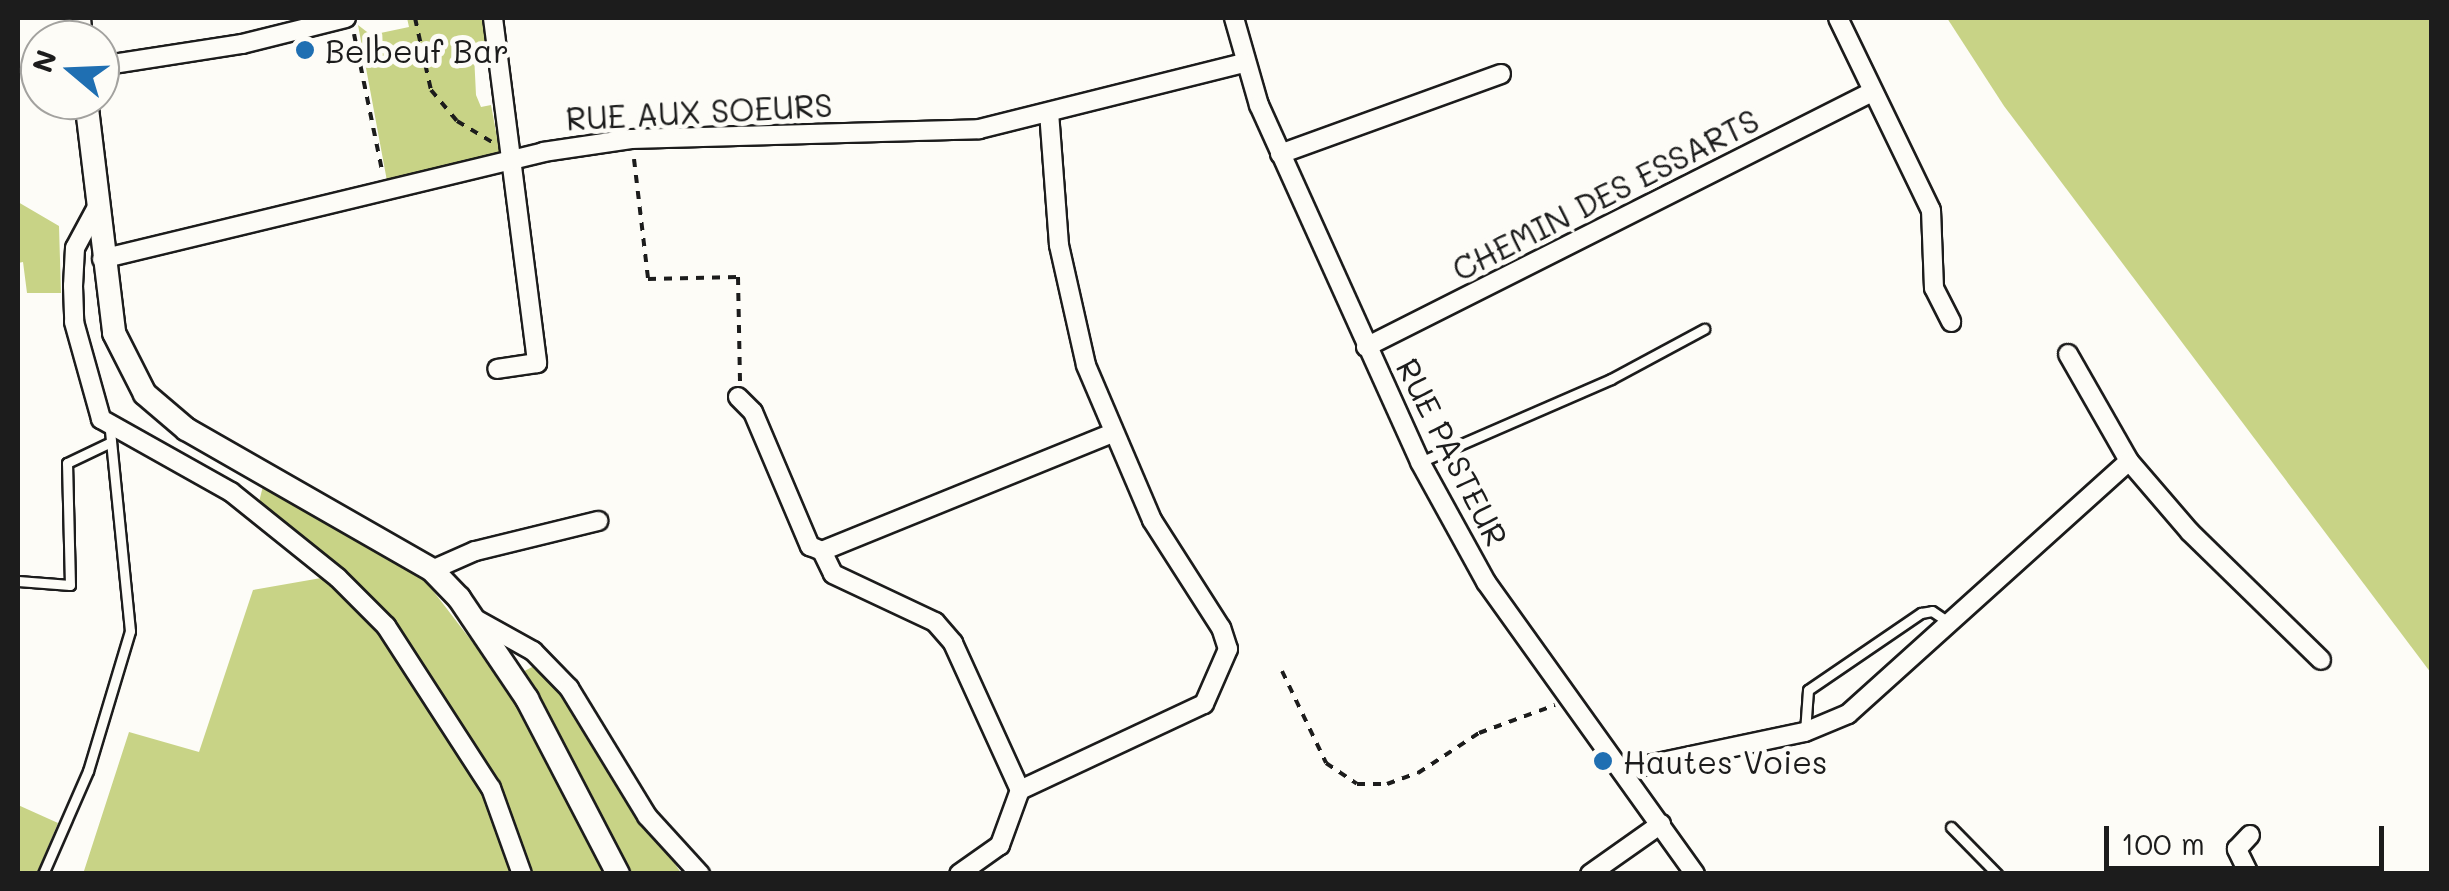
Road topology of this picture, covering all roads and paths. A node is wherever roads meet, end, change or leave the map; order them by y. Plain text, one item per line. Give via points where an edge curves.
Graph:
1 (414, 18) edge
2 (492, 18) edge
3 (1234, 18) edge
4 (1838, 18) edge
5 (349, 21) edge
6 (120, 63) edge
7 (1244, 63) junction
8 (1501, 74) dead end
9 (1870, 92) junction
10 (1048, 112) junction
11 (88, 120) edge
12 (631, 139) junction
13 (508, 154) junction
14 (1280, 154) junction
15 (386, 191) junction
16 (96, 209) junction
17 (102, 259) junction
18 (1951, 322) dead end
19 (1704, 328) dead end
20 (1366, 347) junction
21 (2068, 354) dead end
22 (496, 369) dead end
23 (738, 397) joint
24 (1113, 433) junction
25 (110, 436) junction
26 (2129, 461) junction
27 (1420, 462) junction
28 (598, 521) dead end
29 (822, 551) junction
30 (432, 570) junction
31 (18, 581) edge
32 (472, 617) junction
33 (1953, 626) junction
34 (2320, 660) dead end
35 (1282, 671) dead end
36 (1566, 696) junction
37 (1806, 732) junction
38 (1624, 770) junction
39 (1020, 790) junction
40 (1661, 824) junction
41 (1952, 827) dead end
42 (2250, 835) dead end
43 (43, 874) edge
44 (522, 874) edge
45 (618, 874) edge
46 (700, 874) edge
47 (959, 874) edge
48 (1590, 874) edge
49 (1695, 874) edge
50 (1997, 874) edge
51 (2248, 874) edge

1 - 13 path via 431,90 457,121
2 - 13 street
3 - 7 street, RUE PASTEUR
4 - 9 street
5 - 6 street
5 - 15 path
7 - 10 street, RUE AUX SOEURS
7 - 14 street, RUE PASTEUR
8 - 14 street
9 - 18 street via 1934,219 1934,288
9 - 20 street, CHEMIN DES ESSARTS
10 - 12 street, RUE AUX SOEURS via 979,130
10 - 24 street via 1071,308
11 - 16 main road
12 - 13 street, RUE AUX SOEURS
12 - 23 path via 648,279 738,276
13 - 15 street, RUE AUX SOEURS
13 - 22 street via 537,362
14 - 20 street, RUE PASTEUR
15 - 17 street, RUE AUX SOEURS
16 - 17 main road
16 - 25 street via 76,248 74,322
17 - 30 main road via 118,344 144,394 165,414
19 - 27 lane via 1610,379
20 - 27 street, RUE PASTEUR
21 - 26 street
23 - 29 street via 753,412 810,546
24 - 29 street
24 - 39 street via 1152,520 1222,628 1226,660 1211,699 1196,710
25 - 31 lane via 67,463 70,584
25 - 43 lane via 130,631 88,771
25 - 44 street via 231,492 386,626 491,788
26 - 33 street
26 - 34 street via 2190,532
27 - 36 street, RUE PASTEUR via 1486,582
28 - 30 street via 475,551
29 - 39 street via 833,574 941,626
30 - 32 main road
32 - 45 main road via 584,800
32 - 46 street via 533,651 569,688 647,816
33 - 37 street via 1848,714
33 - 37 lane via 1932,611 1921,614 1808,690
35 - 36 path via 1326,763 1357,784 1387,784 1418,773 1479,733
36 - 38 street, RUE PASTEUR
37 - 38 street
38 - 40 street, RUE PASTEUR
39 - 47 street via 1000,845
40 - 48 street
40 - 49 street, RUE PASTEUR
41 - 50 lane
42 - 51 street via 2238,849

